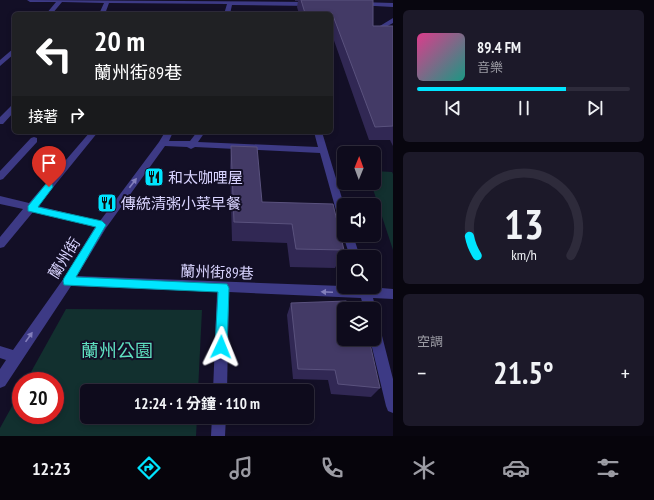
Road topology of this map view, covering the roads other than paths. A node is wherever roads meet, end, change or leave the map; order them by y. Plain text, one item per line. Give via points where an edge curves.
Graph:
1 (30, 0) edge
2 (61, 0) edge
3 (107, 2) junction
4 (230, 3) junction
5 (284, 4) edge
6 (315, 4) edge
7 (354, 4) edge
8 (393, 5) edge
9 (51, 12) edge
10 (103, 12) edge
11 (228, 12) edge
12 (393, 20) edge
13 (373, 32) edge
14 (12, 52) edge
15 (0, 64) edge
16 (12, 110) edge
17 (0, 122) edge
18 (92, 134) edge
19 (168, 134) edge
20 (200, 134) edge
21 (319, 134) edge
22 (34, 140) dead end
23 (163, 143) junction
24 (191, 146) junction
25 (323, 150) junction
26 (0, 177) edge
27 (337, 198) edge
28 (0, 200) edge
29 (31, 208) junction
30 (102, 225) junction
31 (0, 244) edge
32 (68, 281) junction
33 (224, 288) junction
34 (337, 290) edge
35 (381, 292) edge
36 (393, 294) edge
37 (378, 346) edge
38 (0, 352) edge
39 (15, 357) junction
40 (0, 381) edge
41 (220, 384) edge
42 (393, 406) edge
43 (218, 424) edge
44 (218, 436) edge

1 - 2 street
2 - 3 street
2 - 9 street
3 - 4 street
3 - 10 street
4 - 5 street
4 - 11 street
5 - 6 street
7 - 8 street
12 - 13 street
14 - 15 street
16 - 17 street
18 - 29 street
19 - 23 street, 蘭州街
20 - 24 street
21 - 25 street
22 - 26 street
23 - 24 street
30 -> 23 street, 蘭州街
24 - 25 street
25 - 27 street
28 - 29 street
29 - 30 street
29 - 31 street
30 - 32 street, 蘭州街
32 - 33 street, 蘭州街89巷
39 -> 32 street, 蘭州街
34 -> 33 street, 蘭州街89巷
33 - 41 street
35 - 36 street, 蘭州街89巷
37 - 42 street
38 - 39 street
39 - 40 street, 蘭州街
43 - 44 street

